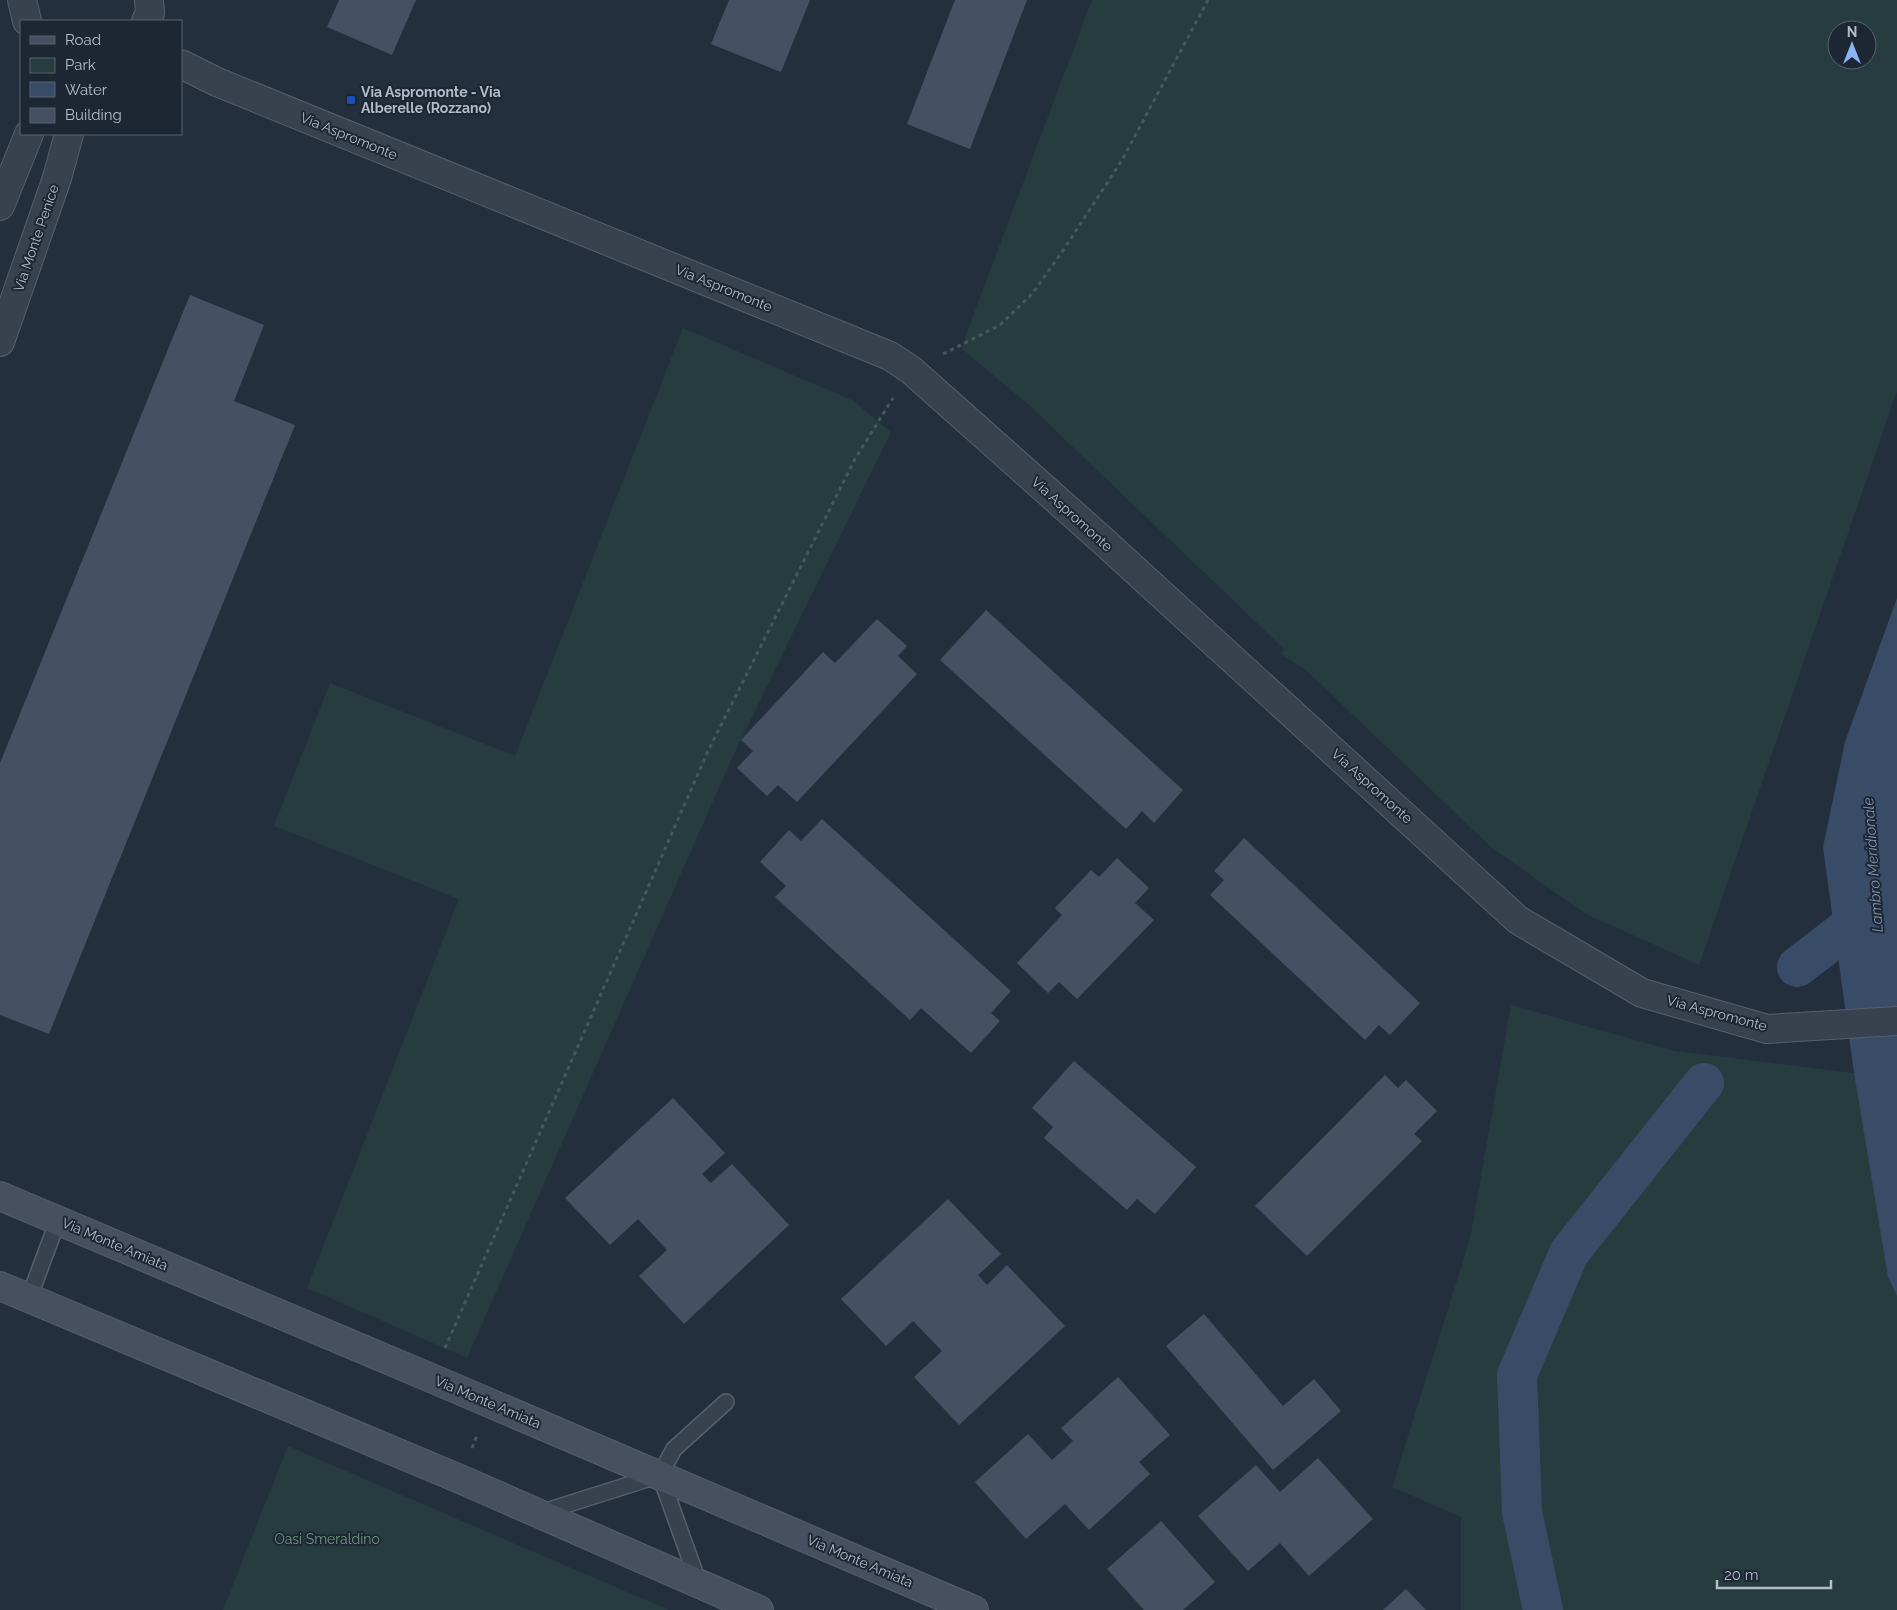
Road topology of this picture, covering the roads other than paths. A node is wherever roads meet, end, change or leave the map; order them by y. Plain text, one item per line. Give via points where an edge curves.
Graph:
1 (22, 0) edge
2 (149, 0) edge
3 (27, 20) edge
4 (147, 20) edge
5 (182, 64) edge
6 (29, 135) edge
7 (69, 135) edge
8 (0, 206) edge
9 (0, 342) edge
10 (1897, 1021) edge
11 (0, 1196) edge
12 (58, 1220) junction
13 (0, 1286) edge
14 (29, 1298) junction
15 (726, 1402) dead end
16 (660, 1476) junction
17 (538, 1514) junction
18 (699, 1584) junction
19 (760, 1610) edge
20 (974, 1610) edge

1 - 3 street
2 - 4 street via 150,14
5 - 10 street, Via Aspromonte via 217,82 890,356 910,370 1101,539 1518,920 1642,993 1767,1029
6 - 8 street
7 - 9 street, Via Monte Penice
11 - 12 main road, Via Monte Amiata
12 - 14 lane
12 - 16 main road, Via Monte Amiata
13 - 14 main road
14 - 17 main road
15 - 16 lane via 674,1449
16 - 17 lane
16 - 18 lane
16 - 20 main road, Via Monte Amiata
17 - 18 main road
18 - 19 main road

